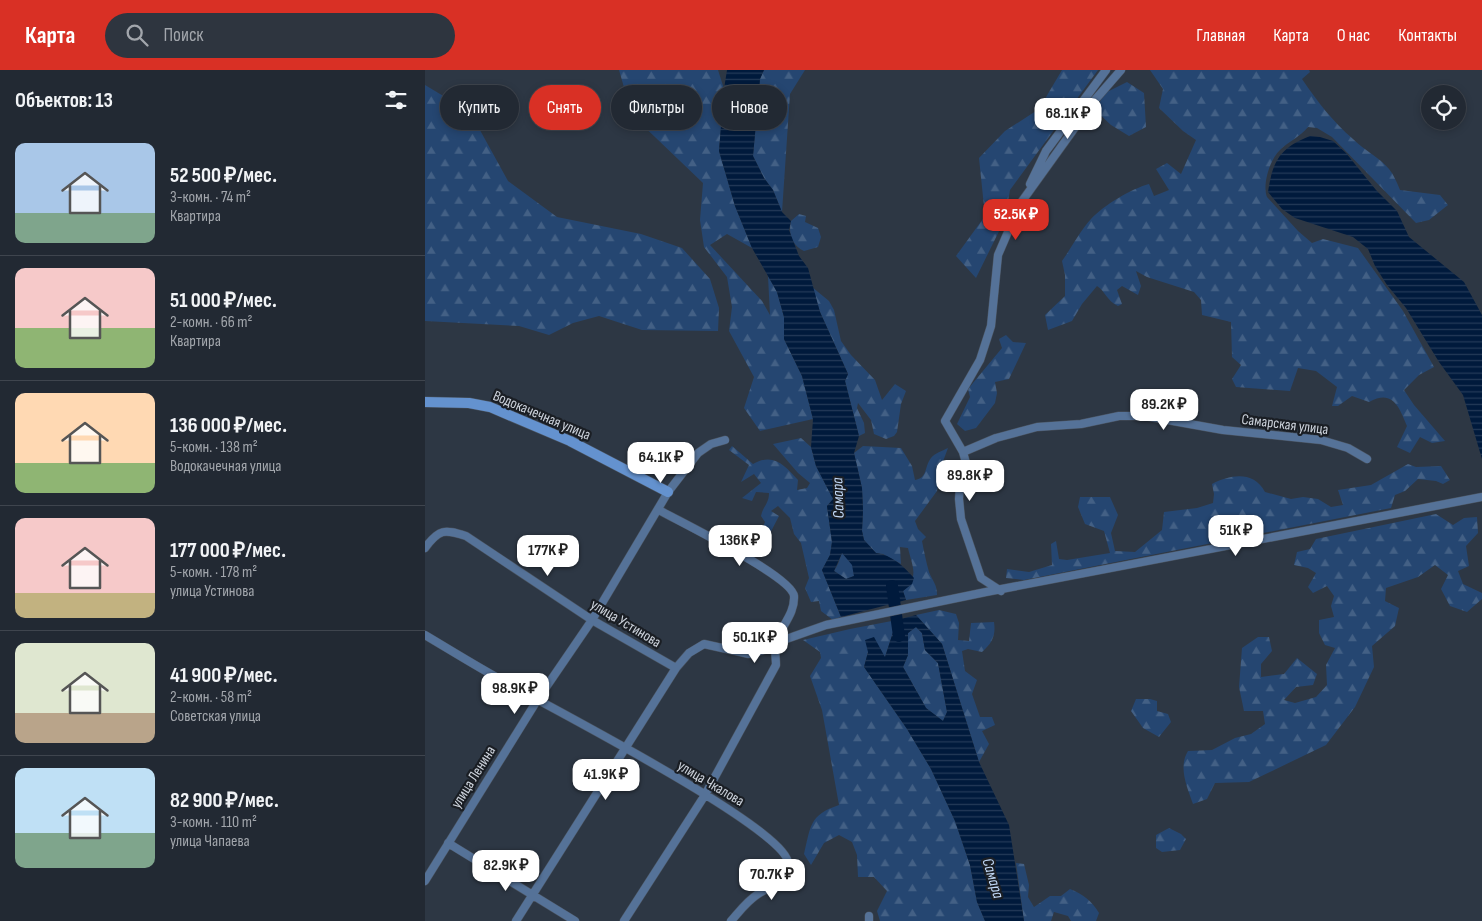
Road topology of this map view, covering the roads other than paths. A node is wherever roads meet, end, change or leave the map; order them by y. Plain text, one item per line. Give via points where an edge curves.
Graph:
1 (1106, 70) edge
2 (1121, 70) edge
3 (1020, 204) junction
4 (425, 402) edge
5 (725, 440) dead end
6 (963, 452) junction
7 (1367, 459) dead end
8 (668, 492) junction
9 (1482, 497) edge
10 (659, 510) junction
11 (425, 548) edge
12 (1001, 591) junction
13 (592, 620) junction
14 (425, 634) edge
15 (775, 644) junction
16 (676, 668) junction
17 (538, 699) junction
18 (626, 748) junction
19 (705, 795) junction
20 (448, 843) junction
21 (425, 881) edge
22 (533, 896) junction
23 (516, 921) edge
24 (575, 921) edge
25 (624, 921) edge
26 (731, 921) edge

1 - 3 street via 1046,151
2 - 3 street via 1094,101
3 - 6 street via 998,255 991,326 980,360 945,421
4 - 8 street, Водокачечная улица via 469,403 490,408 570,441
5 - 8 street, улица Ленина via 698,453
6 - 7 street, Самарская улица via 996,438 1037,428 1119,416 1145,416 1250,434 1321,440 1348,448
6 - 12 street via 966,463 960,485 961,520 981,578
8 - 10 street, улица Ленина
9 - 12 street
10 - 13 street, улица Ленина
10 - 15 street via 753,561 787,585 793,593 794,607
11 - 13 street, улица Устинова via 434,536 448,530 465,536
12 - 15 street via 826,626
13 - 16 street, улица Устинова
13 - 17 street, улица Ленина
14 - 17 street, улица Чкалова
15 - 16 street via 749,654 704,644 689,653
15 - 19 street via 776,665
16 - 18 street
17 - 18 street, улица Чкалова
17 - 20 street, улица Ленина
18 - 19 street, улица Чкалова
18 - 22 street
19 - 25 street
19 - 26 street, улица Чкалова via 745,819 788,859 784,875 774,887 758,894
20 - 21 street, улица Ленина
20 - 22 street
22 - 23 street
22 - 24 street

